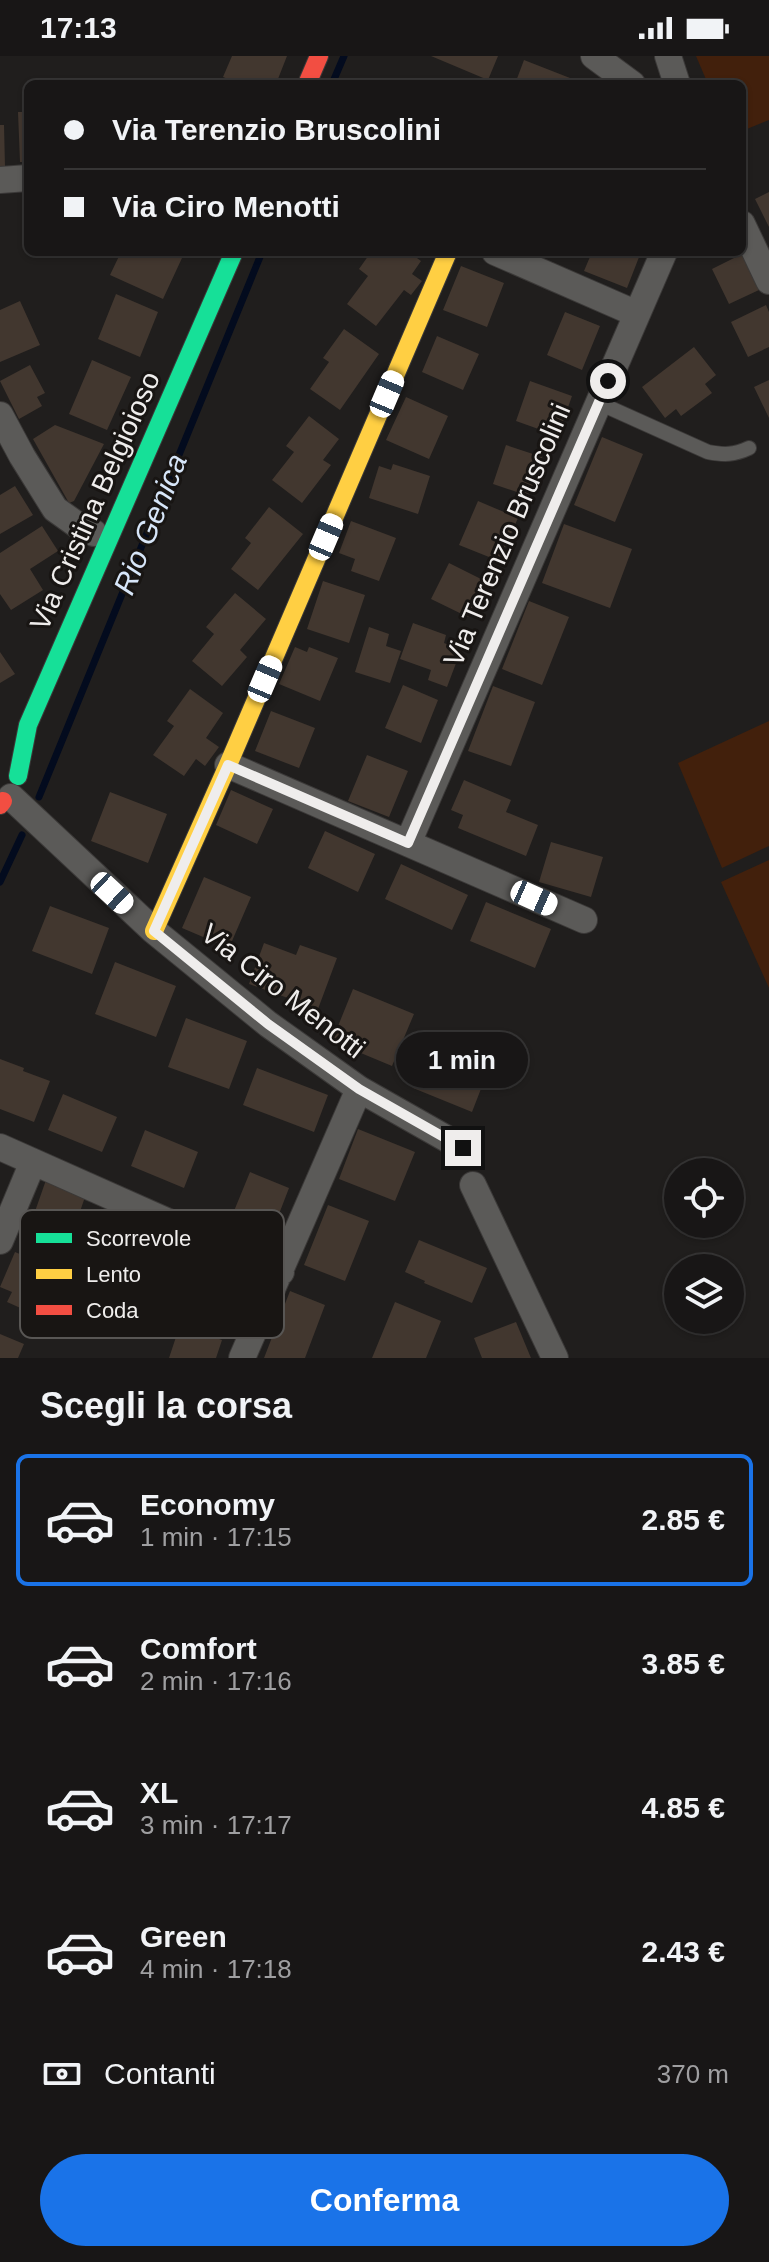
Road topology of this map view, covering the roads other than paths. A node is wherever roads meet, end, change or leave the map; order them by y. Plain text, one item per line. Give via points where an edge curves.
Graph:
1 (301, 56) edge
2 (319, 56) edge
3 (594, 56) edge
4 (668, 56) edge
5 (291, 80) edge
6 (309, 80) edge
7 (627, 80) edge
8 (676, 80) edge
9 (24, 178) edge
10 (0, 180) edge
11 (746, 232) edge
12 (214, 256) edge
13 (232, 256) edge
14 (446, 256) edge
15 (504, 256) edge
16 (662, 256) edge
17 (769, 281) edge
18 (637, 314) junction
19 (599, 403) junction
20 (0, 415) edge
21 (749, 448) dead end
22 (94, 533) junction
23 (8, 730) dead end
24 (1, 764) edge
25 (228, 765) junction
26 (6, 796) edge
27 (408, 843) junction
28 (584, 920) dead end
29 (154, 931) junction
30 (359, 1089) junction
31 (0, 1147) edge
32 (463, 1148) dead end
33 (33, 1162) junction
34 (473, 1185) dead end
35 (141, 1210) edge
36 (0, 1241) edge
37 (284, 1265) edge
38 (251, 1338) edge
39 (242, 1358) edge
40 (555, 1358) edge

1 - 5 street
2 - 6 street
3 - 7 street
4 - 8 street
9 - 10 street
11 - 17 street
12 - 22 street, Via Cristina Belgioioso
13 - 26 street, Via Cristina Belgioioso via 28,725
14 - 25 street
15 - 18 street
16 - 18 street, Via Terenzio Bruscolini
18 - 19 street, Via Terenzio Bruscolini
19 - 21 lane via 708,452 725,455
19 - 27 street, Via Terenzio Bruscolini
20 - 22 street via 55,509
22 - 23 street, Via Cristina Belgioioso
24 - 26 street via 8,766
25 - 27 street
25 - 29 street
26 - 29 street, Via Ciro Menotti
27 - 28 street
29 - 30 street, Via Ciro Menotti via 268,1024
30 - 32 street, Via Ciro Menotti
30 - 37 street
31 - 33 street
33 - 35 street
33 - 36 street
34 - 40 street
38 - 39 street

